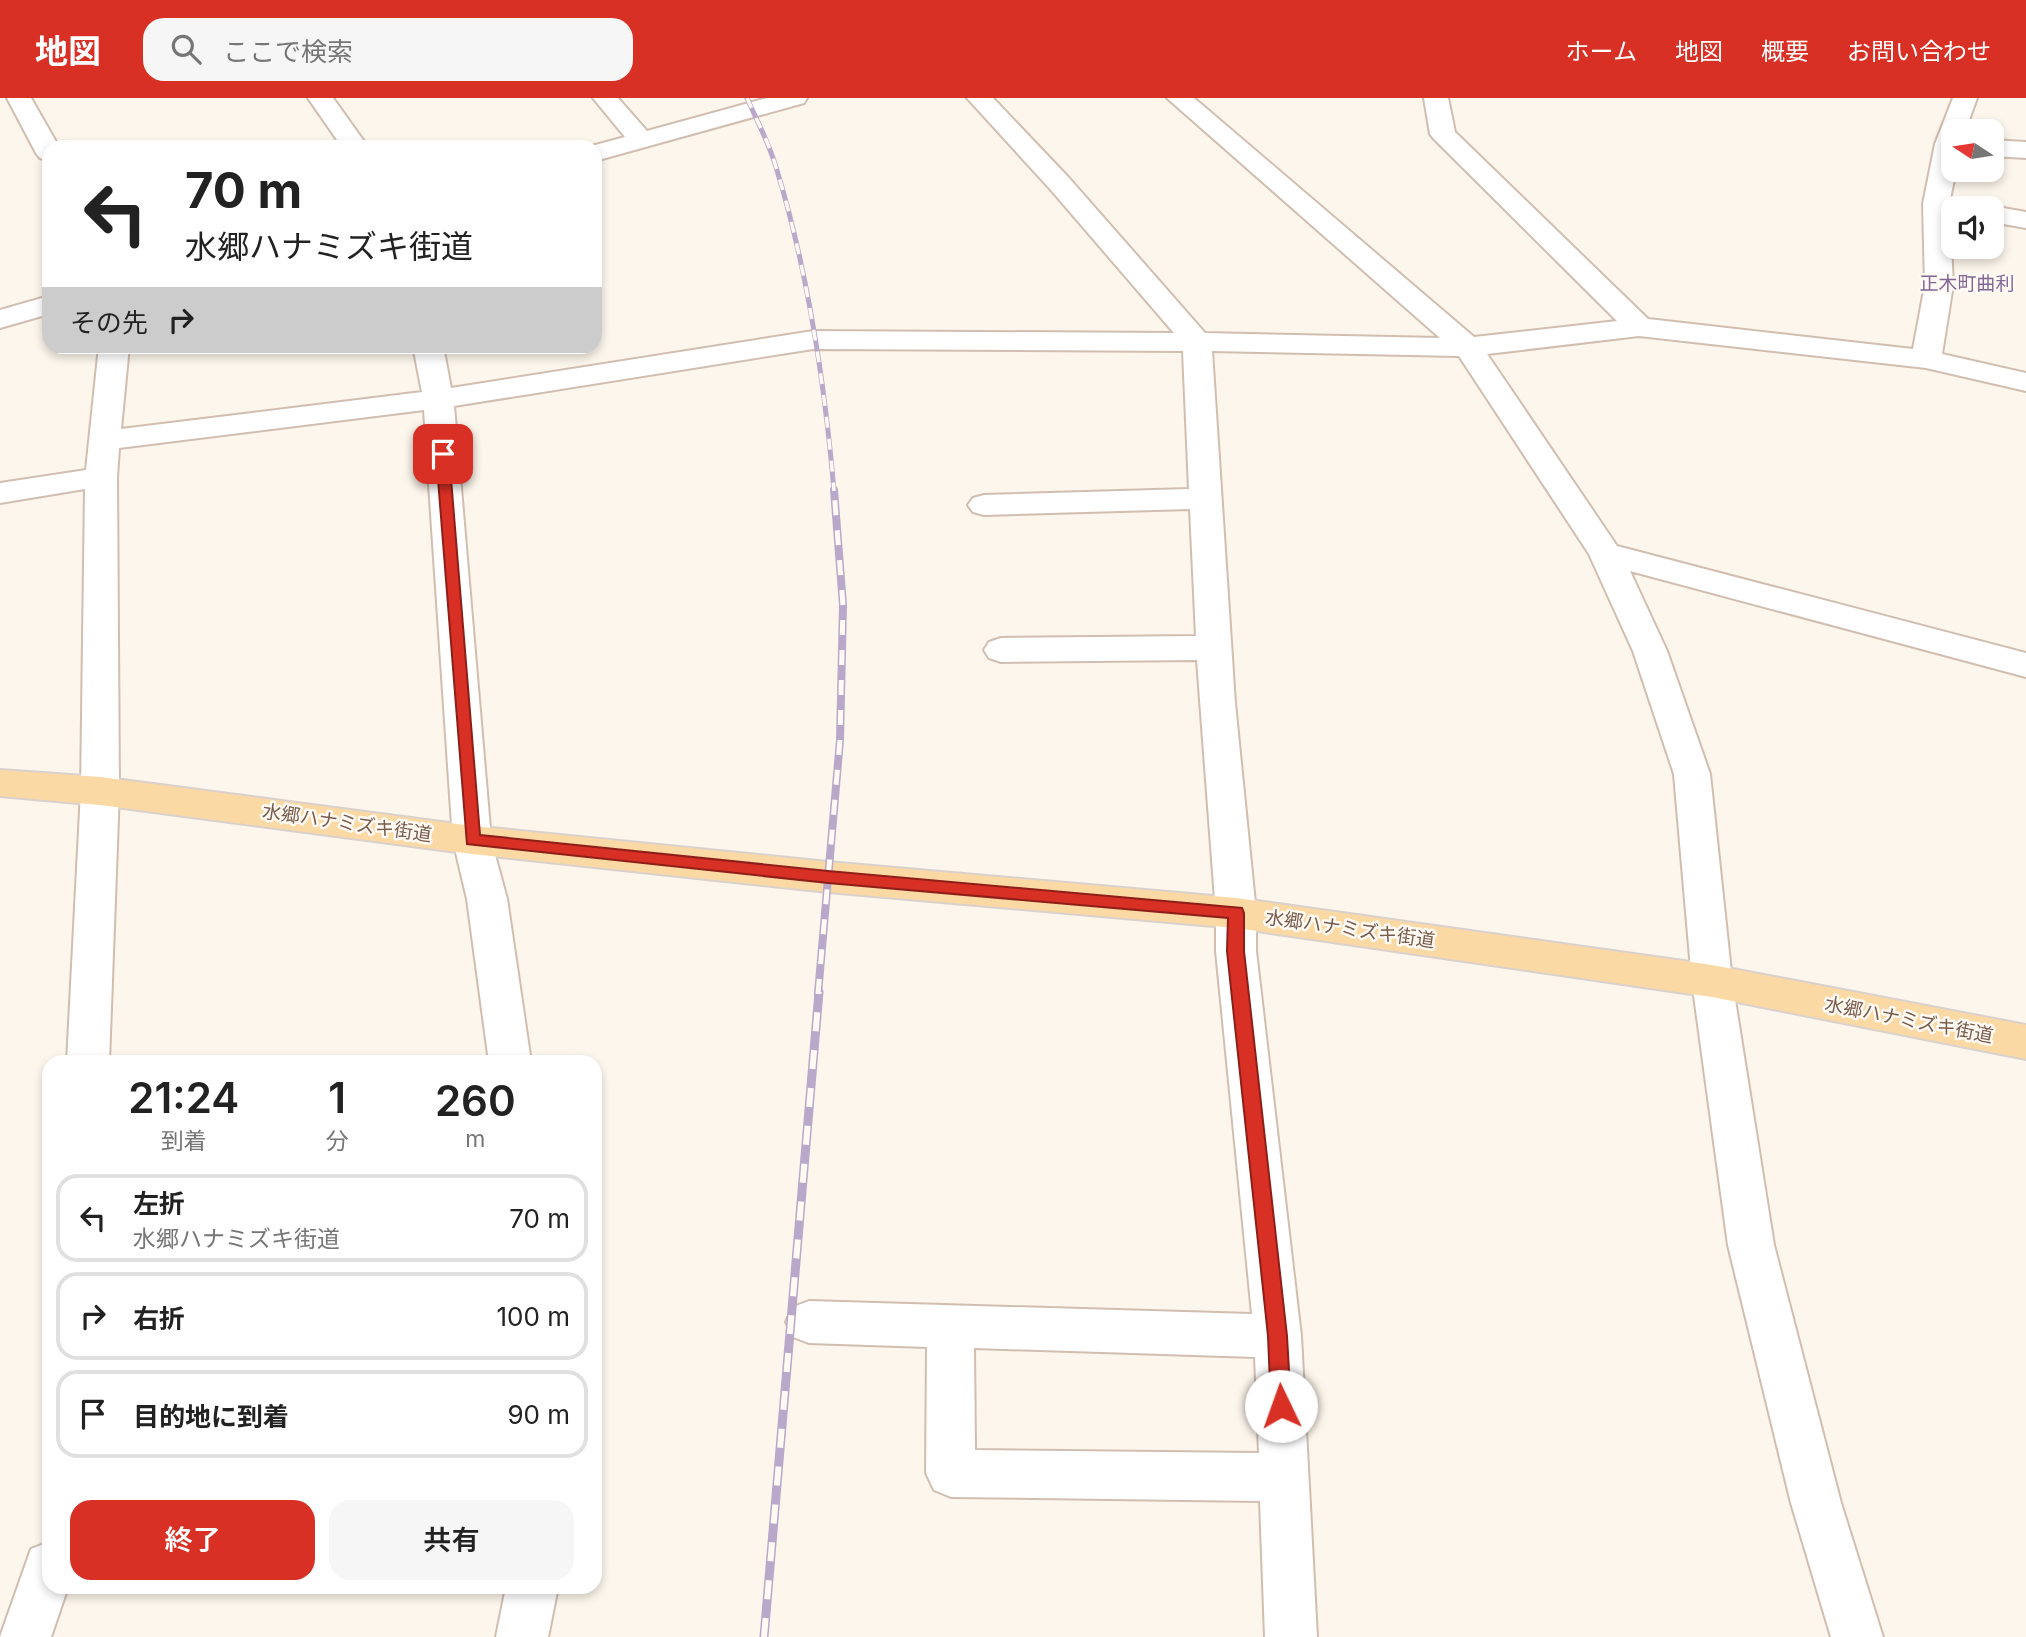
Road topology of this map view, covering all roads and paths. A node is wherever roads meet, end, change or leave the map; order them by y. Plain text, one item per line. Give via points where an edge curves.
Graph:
1 (19, 98) edge
2 (320, 98) edge
3 (605, 98) edge
4 (795, 98) edge
5 (979, 98) edge
6 (1179, 98) edge
7 (1436, 98) edge
8 (1965, 98) edge
9 (1958, 119) edge
10 (641, 139) junction
11 (42, 140) edge
12 (350, 140) edge
13 (2004, 149) edge
14 (2026, 150) edge
15 (602, 151) edge
16 (2004, 216) edge
17 (2026, 220) edge
18 (1942, 259) edge
19 (42, 307) edge
20 (0, 319) edge
21 (1639, 327) junction
22 (1197, 342) junction
23 (1468, 347) junction
24 (113, 354) edge
25 (430, 354) edge
26 (1926, 359) junction
27 (2026, 382) edge
28 (439, 399) junction
29 (105, 440) junction
30 (102, 477) junction
31 (0, 493) edge
32 (1206, 498) junction
33 (984, 505) dead end
34 (1605, 554) junction
35 (1214, 648) junction
36 (1001, 650) dead end
37 (2026, 665) edge
38 (0, 783) edge
39 (100, 790) junction
40 (472, 840) junction
41 (1236, 913) junction
42 (1713, 981) junction
43 (2026, 1042) edge
44 (88, 1055) edge
45 (509, 1055) edge
46 (809, 1322) dead end
47 (950, 1325) junction
48 (1278, 1336) junction
49 (1284, 1477) junction
50 (42, 1587) edge
51 (531, 1594) edge
52 (25, 1637) edge
53 (522, 1637) edge
54 (1291, 1637) edge
55 (1857, 1637) edge

1 - 11 street
2 - 12 street
3 - 10 street
4 - 10 street
5 - 22 street
6 - 23 street
7 - 21 street via 1443,134
8 - 9 street
10 - 15 street
13 - 14 street
16 - 17 street
18 - 26 street
19 - 20 street
21 - 23 street
21 - 26 street
22 - 23 street
22 - 28 street via 813,340
22 - 32 street
23 - 34 street
24 - 29 street
25 - 28 street
26 - 27 street
28 - 29 street
28 - 40 street
29 - 30 street
30 - 31 street
30 - 39 street
32 - 33 street
32 - 35 street
34 - 37 street
34 - 42 street via 1650,651 1692,774
35 - 36 street
35 - 41 street
38 - 39 main road, 水郷ハナミズキ街道
39 - 40 main road, 水郷ハナミズキ街道
39 - 44 street
40 - 41 main road, 水郷ハナミズキ街道
40 - 45 street via 486,899
41 - 42 main road, 水郷ハナミズキ街道
41 - 48 street via 1236,951
42 - 43 main road, 水郷ハナミズキ街道
42 - 55 street via 1751,1245 1816,1503
46 - 47 street
47 - 48 street
47 - 49 street via 951,1473
48 - 49 street
49 - 54 street
50 - 52 street
51 - 53 street

